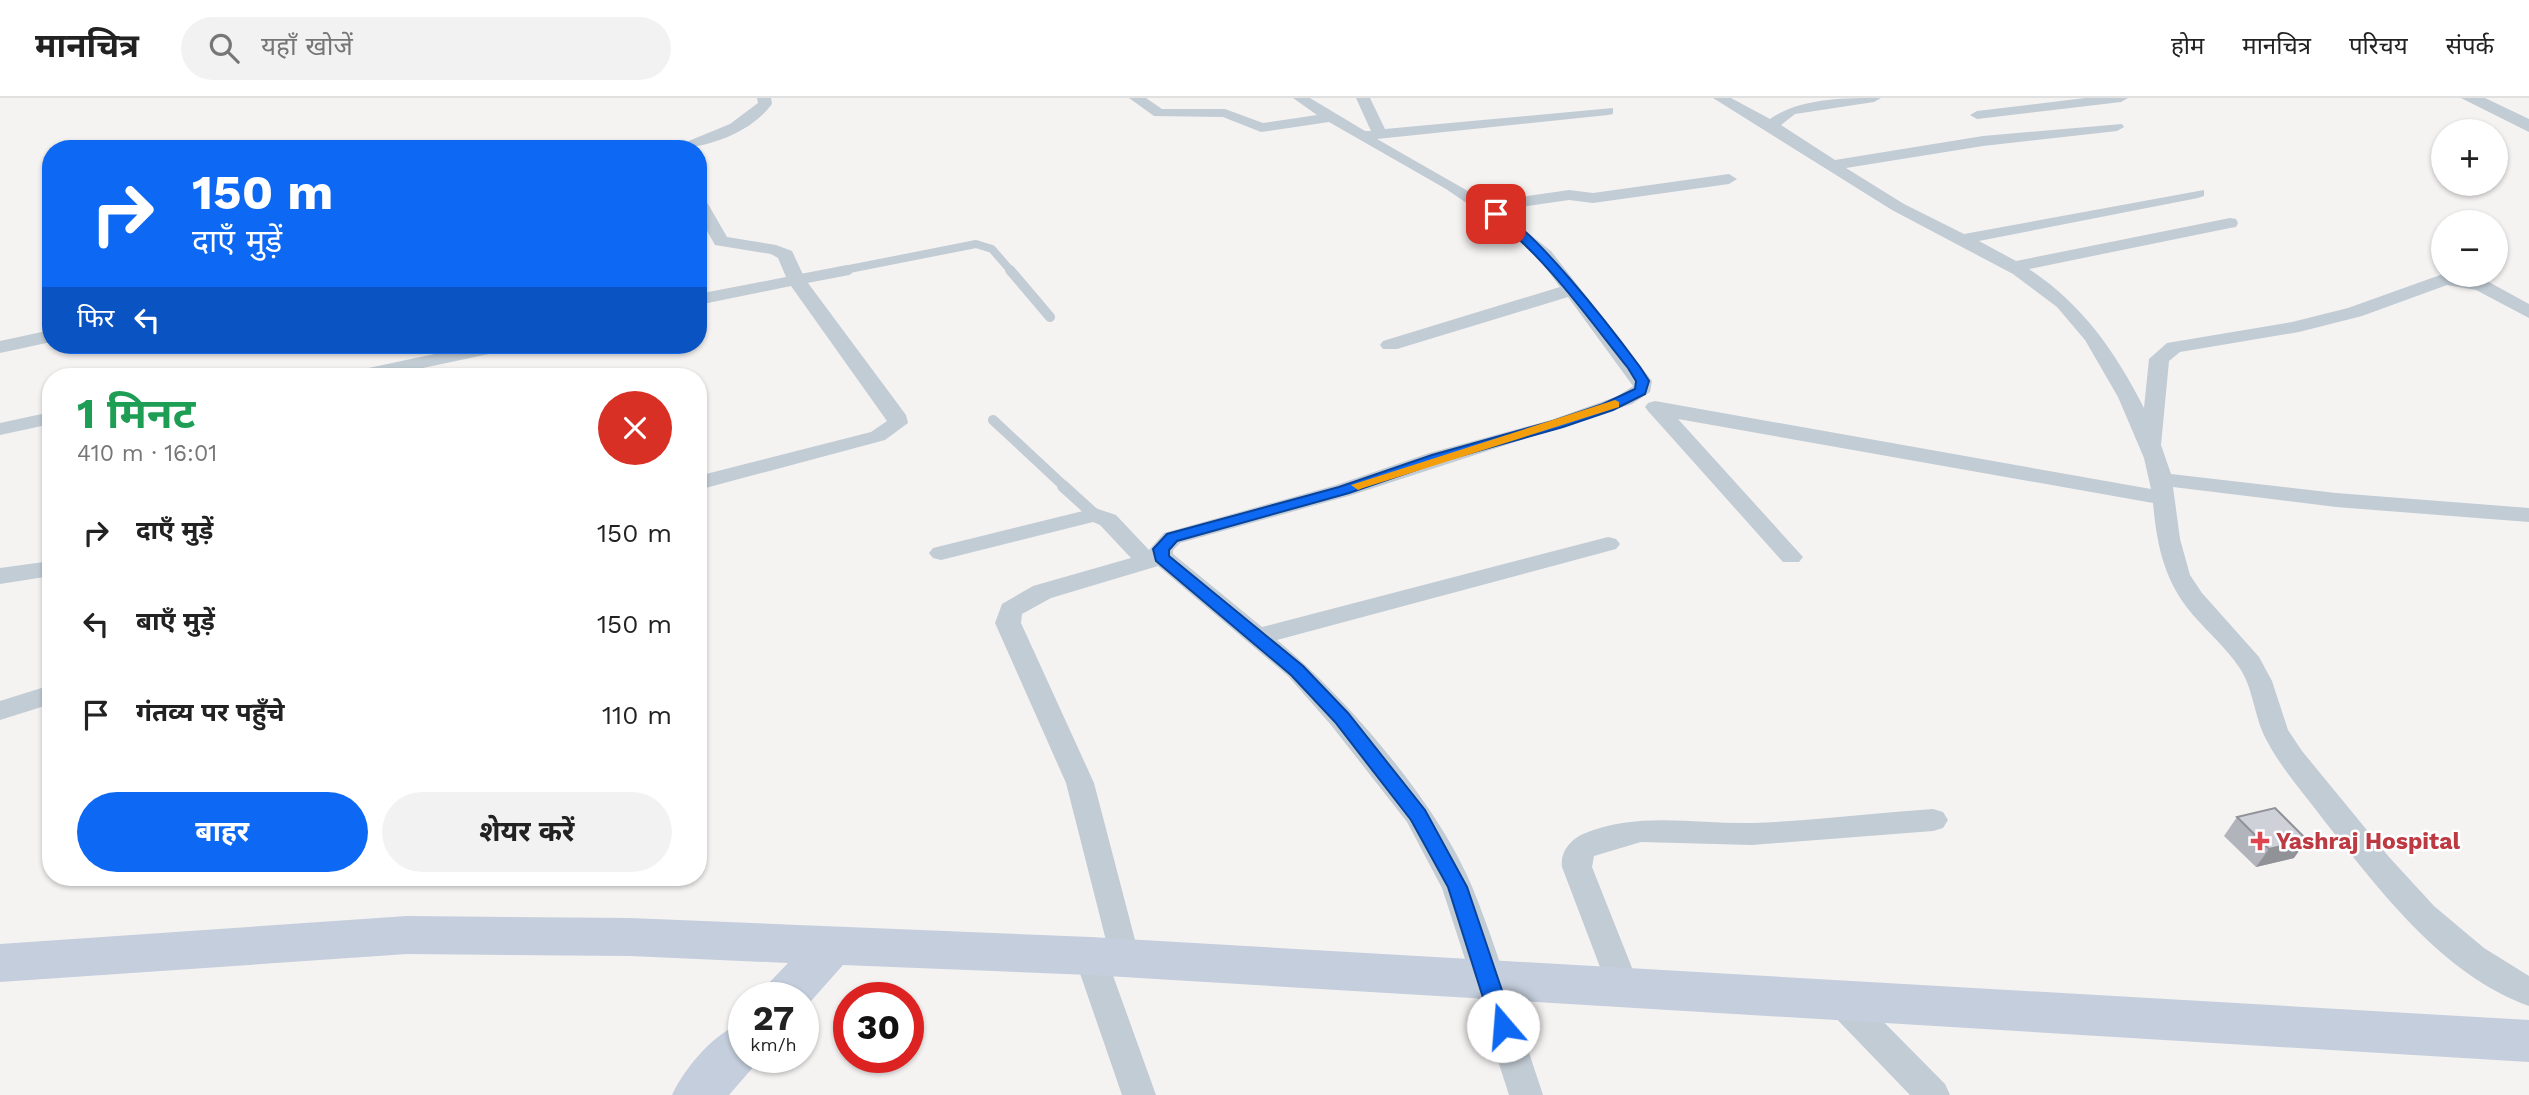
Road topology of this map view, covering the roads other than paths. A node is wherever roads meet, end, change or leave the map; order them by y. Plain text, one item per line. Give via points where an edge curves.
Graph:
1 (764, 98) edge
2 (1136, 98) edge
3 (1300, 98) edge
4 (1363, 98) edge
5 (1720, 98) edge
6 (1874, 98) edge
7 (2121, 98) edge
8 (2470, 98) edge
9 (1608, 111) dead end
10 (1977, 115) dead end
11 (1331, 117) junction
12 (1772, 125) junction
13 (2529, 126) edge
14 (2117, 127) dead end
15 (703, 140) edge
16 (1376, 140) junction
17 (1833, 165) junction
18 (1729, 179) dead end
19 (2198, 193) dead end
20 (1486, 207) junction
21 (707, 216) edge
22 (2230, 223) dead end
23 (1964, 239) junction
24 (2017, 266) junction
25 (796, 280) junction
26 (1570, 290) junction
27 (707, 298) edge
28 (2529, 312) edge
29 (1050, 317) dead end
30 (42, 338) edge
31 (1390, 345) dead end
32 (0, 347) edge
33 (461, 354) edge
34 (396, 368) edge
35 (1637, 394) junction
36 (1659, 410) junction
37 (42, 420) edge
38 (993, 420) dead end
39 (0, 429) edge
40 (2150, 447) junction
41 (1044, 464) joint
42 (707, 481) edge
43 (2162, 489) junction
44 (1095, 515) junction
45 (2529, 515) edge
46 (1608, 544) dead end
47 (941, 553) dead end
48 (1791, 557) dead end
49 (1154, 560) junction
50 (42, 569) edge
51 (0, 576) edge
52 (1259, 636) junction
53 (42, 697) edge
54 (0, 711) edge
55 (1933, 820) dead end
56 (832, 946) junction
57 (1107, 958) junction
58 (0, 963) edge
59 (1488, 980) junction
60 (799, 982) edge
61 (1624, 988) junction
62 (2529, 992) edge
63 (1841, 1001) junction
64 (2529, 1041) edge
65 (728, 1061) edge
66 (697, 1095) edge
67 (1139, 1095) edge
68 (1526, 1095) edge
69 (1933, 1095) edge

1 - 15 street via 763,107 747,121
2 - 11 street via 1158,113 1225,113 1261,128
3 - 11 street
4 - 16 street
5 - 12 street
6 - 12 street via 1791,110
7 - 10 street
8 - 13 street
9 - 16 street via 1537,113
11 - 16 street
12 - 17 street
14 - 17 street via 1983,141
16 - 20 street
17 - 23 street via 1896,206
18 - 20 street
19 - 23 street
20 - 26 street via 1530,240
21 - 25 street via 721,241 782,251
22 - 24 street
23 - 24 street
24 - 40 street via 2084,326
25 - 27 street
25 - 29 lane via 976,244 992,249
25 - 42 street via 896,415 898,424 878,436
26 - 31 street
26 - 35 street via 1633,367 1643,387
28 - 40 street via 2481,285 2446,279 2313,323 2167,350 2159,359
30 - 32 street
33 - 34 street
35 - 36 street
35 - 49 street via 1558,424 1344,490 1172,537
36 - 43 street
36 - 48 street
37 - 39 street
38 - 41 lane
40 - 43 street
41 - 44 lane
43 - 45 street
43 - 62 street via 2177,573 2251,665 2270,724 2303,772 2384,874 2455,946
44 - 47 street
44 - 49 street via 1108,520
46 - 52 street
49 - 52 street
49 - 57 street via 1042,592 1011,610 1008,623 1080,783
50 - 51 street
52 - 59 street via 1341,718 1418,815 1457,887
53 - 54 street
55 - 61 street via 1752,834 1642,831 1594,842 1576,858 1577,867
56 - 57 main road
56 - 58 main road via 407,934
56 - 60 main road
57 - 59 main road
57 - 67 street
59 - 61 main road
59 - 68 street
61 - 63 main road
63 - 64 main road
63 - 69 street
65 - 66 main road

